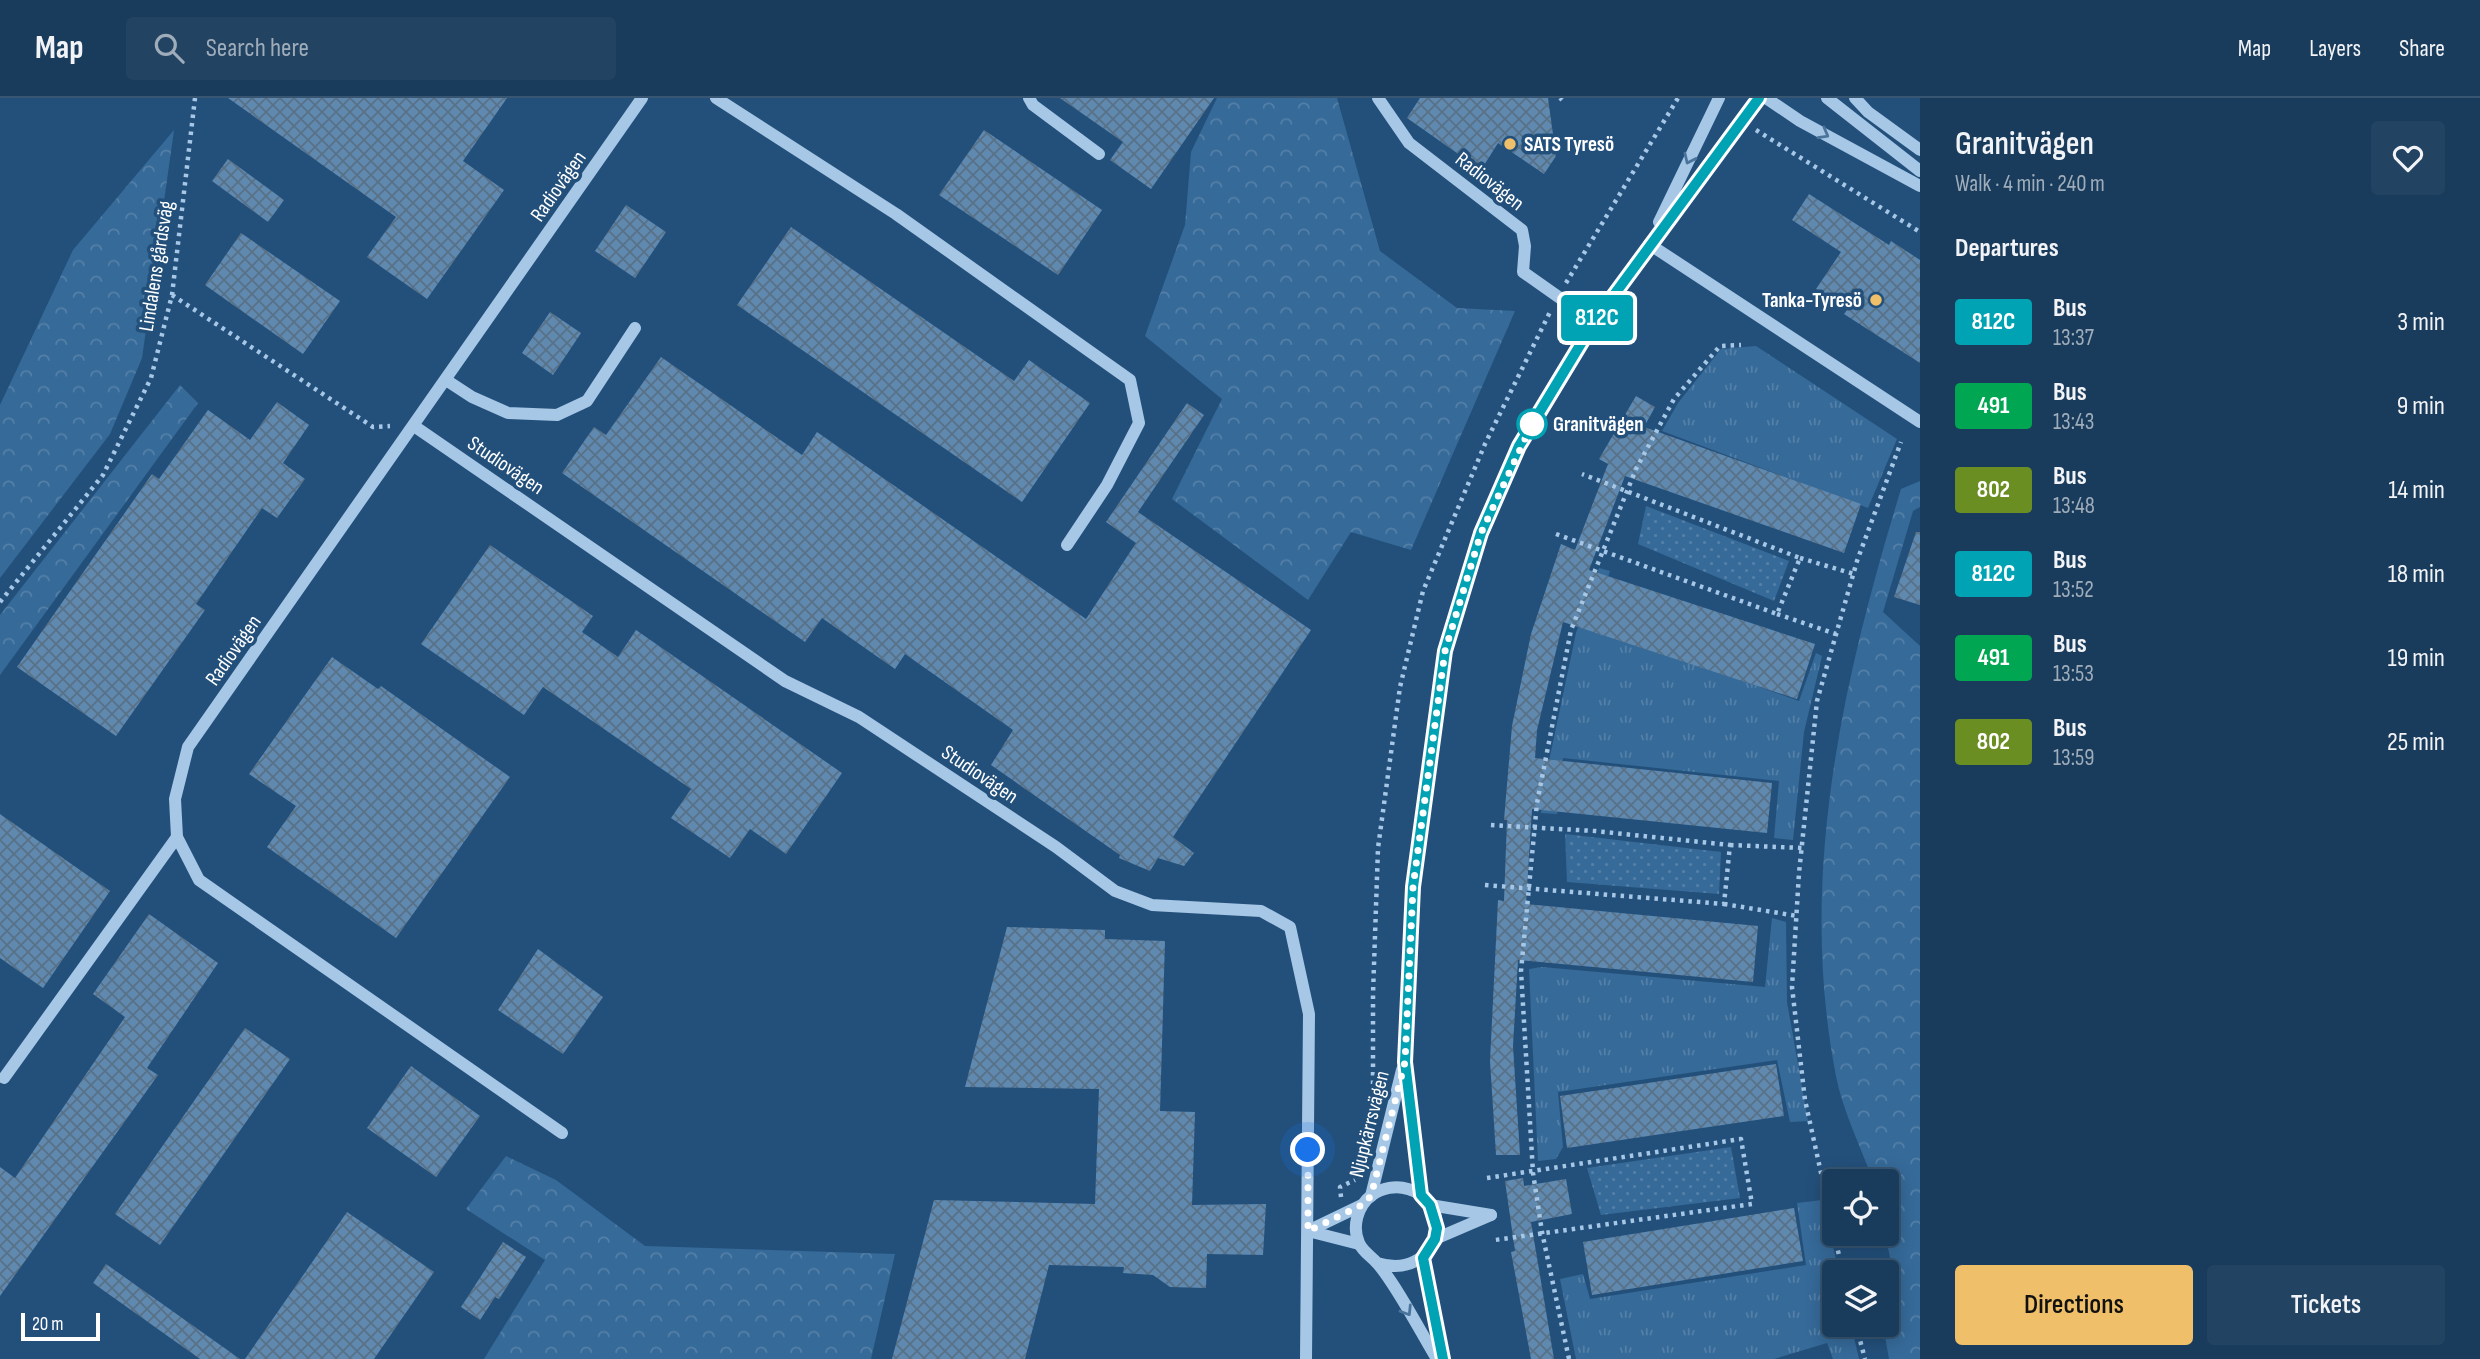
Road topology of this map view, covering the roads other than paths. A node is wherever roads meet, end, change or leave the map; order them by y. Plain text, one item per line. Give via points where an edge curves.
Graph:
1 (642, 98) edge
2 (716, 98) edge
3 (1029, 98) edge
4 (1378, 98) edge
5 (1719, 98) edge
6 (1759, 98) edge
7 (1766, 98) edge
8 (1827, 98) edge
9 (1855, 98) edge
10 (1920, 150) edge
11 (1099, 154) dead end
12 (1920, 171) edge
13 (1920, 186) edge
14 (1649, 244) junction
15 (1594, 322) junction
16 (635, 328) dead end
17 (446, 380) junction
18 (1920, 422) edge
19 (414, 426) junction
20 (1066, 545) dead end
21 (177, 837) junction
22 (1405, 1062) junction
23 (4, 1078) dead end
24 (562, 1133) dead end
25 (1366, 1200) junction
26 (1425, 1200) junction
27 (1308, 1231) junction
28 (1435, 1239) junction
29 (1359, 1244) junction
30 (1423, 1258) junction
31 (1377, 1263) junction
32 (1306, 1359) edge
33 (1437, 1359) edge
34 (1443, 1359) edge

1 - 17 street, Radiovägen
2 - 20 street via 896,214 1130,380 1139,423 1107,485
3 - 11 street
4 - 15 street, Radiovägen via 1409,143 1522,230 1523,272
5 -> 14 street, Njupkärrsvägen
6 - 14 street, Njupkärrsvägen
7 -> 13 street
8 - 12 street
9 - 10 street
14 - 15 street, Njupkärrsvägen
14 - 18 street
15 - 22 street, Njupkärrsvägen via 1519,446 1481,533 1445,651 1413,887
16 - 17 street via 587,401 557,415 508,413
17 - 19 street, Radiovägen
19 - 21 street, Radiovägen via 188,747 175,799
19 - 27 street, Studiovägen via 785,681 859,717 1115,891 1152,905 1261,911 1290,927 1309,1014
21 - 23 street
21 - 24 street, Radiovägen via 199,880
22 - 25 street, Njupkärrsvägen
22 - 26 street, Njupkärrsvägen
25 - 26 street, Njupkärrsvägen via 1395,1187
25 - 27 street
25 - 29 street, Njupkärrsvägen via 1357,1218
26 - 28 street, Njupkärrsvägen via 1435,1217
26 - 28 street via 1491,1215
27 - 29 street
27 - 32 street, Studiovägen
28 - 30 street
29 - 31 street
30 - 31 street via 1403,1267
30 - 34 street
31 -> 33 street

